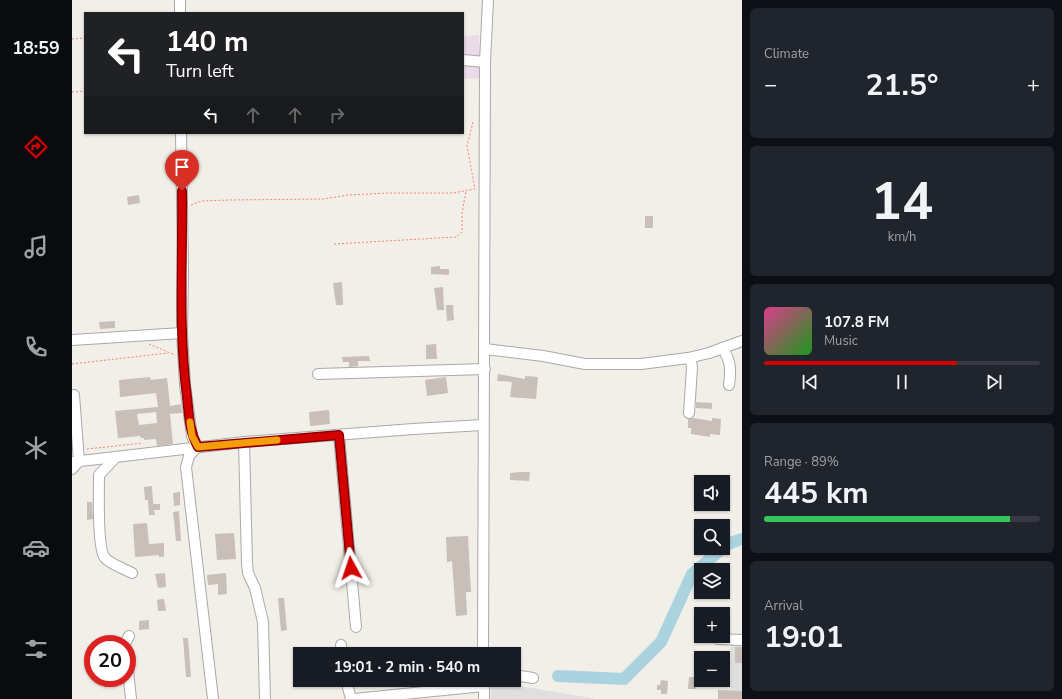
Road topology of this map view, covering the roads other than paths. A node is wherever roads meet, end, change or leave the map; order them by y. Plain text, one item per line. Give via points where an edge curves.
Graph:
1 (180, 0) edge
2 (488, 0) edge
3 (180, 12) edge
4 (464, 60) edge
5 (485, 62) junction
6 (181, 134) edge
7 (182, 332) junction
8 (72, 340) edge
9 (742, 341) edge
10 (485, 348) junction
11 (722, 348) junction
12 (688, 358) junction
13 (485, 369) junction
14 (318, 374) dead end
15 (729, 385) dead end
16 (74, 396) dead end
17 (689, 413) dead end
18 (484, 425) junction
19 (339, 435) junction
20 (244, 442) junction
21 (198, 447) junction
22 (116, 457) junction
23 (76, 461) edge
24 (72, 469) edge
25 (132, 573) dead end
26 (356, 627) dead end
27 (730, 640) edge
28 (742, 640) edge
29 (483, 647) edge
30 (521, 676) edge
31 (533, 678) dead end
32 (130, 687) edge
33 (347, 687) edge
34 (452, 687) edge
35 (484, 687) edge
36 (131, 699) edge
37 (213, 699) edge
38 (265, 699) edge
39 (350, 699) edge
40 (354, 699) edge
41 (484, 699) edge

1 - 3 street
2 - 5 street
4 - 5 street
5 - 10 street
6 - 7 street
7 - 8 street
7 - 21 street via 192,436
9 - 11 street
10 - 12 street via 585,364 641,364
10 - 13 street
11 - 12 street
11 - 15 street via 728,355 731,366
12 - 17 street via 692,368
13 - 14 street
13 - 18 street
16 - 23 street via 79,450
18 - 19 street
18 - 29 street
19 - 20 street
19 - 26 street
20 - 21 street
20 - 38 street via 247,562 262,622
21 - 22 street
21 - 37 street via 189,456 186,467
22 - 23 street
22 - 25 street via 99,475 102,548 104,557 111,563
23 - 24 street
27 - 28 street
30 - 31 street
32 - 36 street
33 - 39 street
34 - 40 street
35 - 41 street

